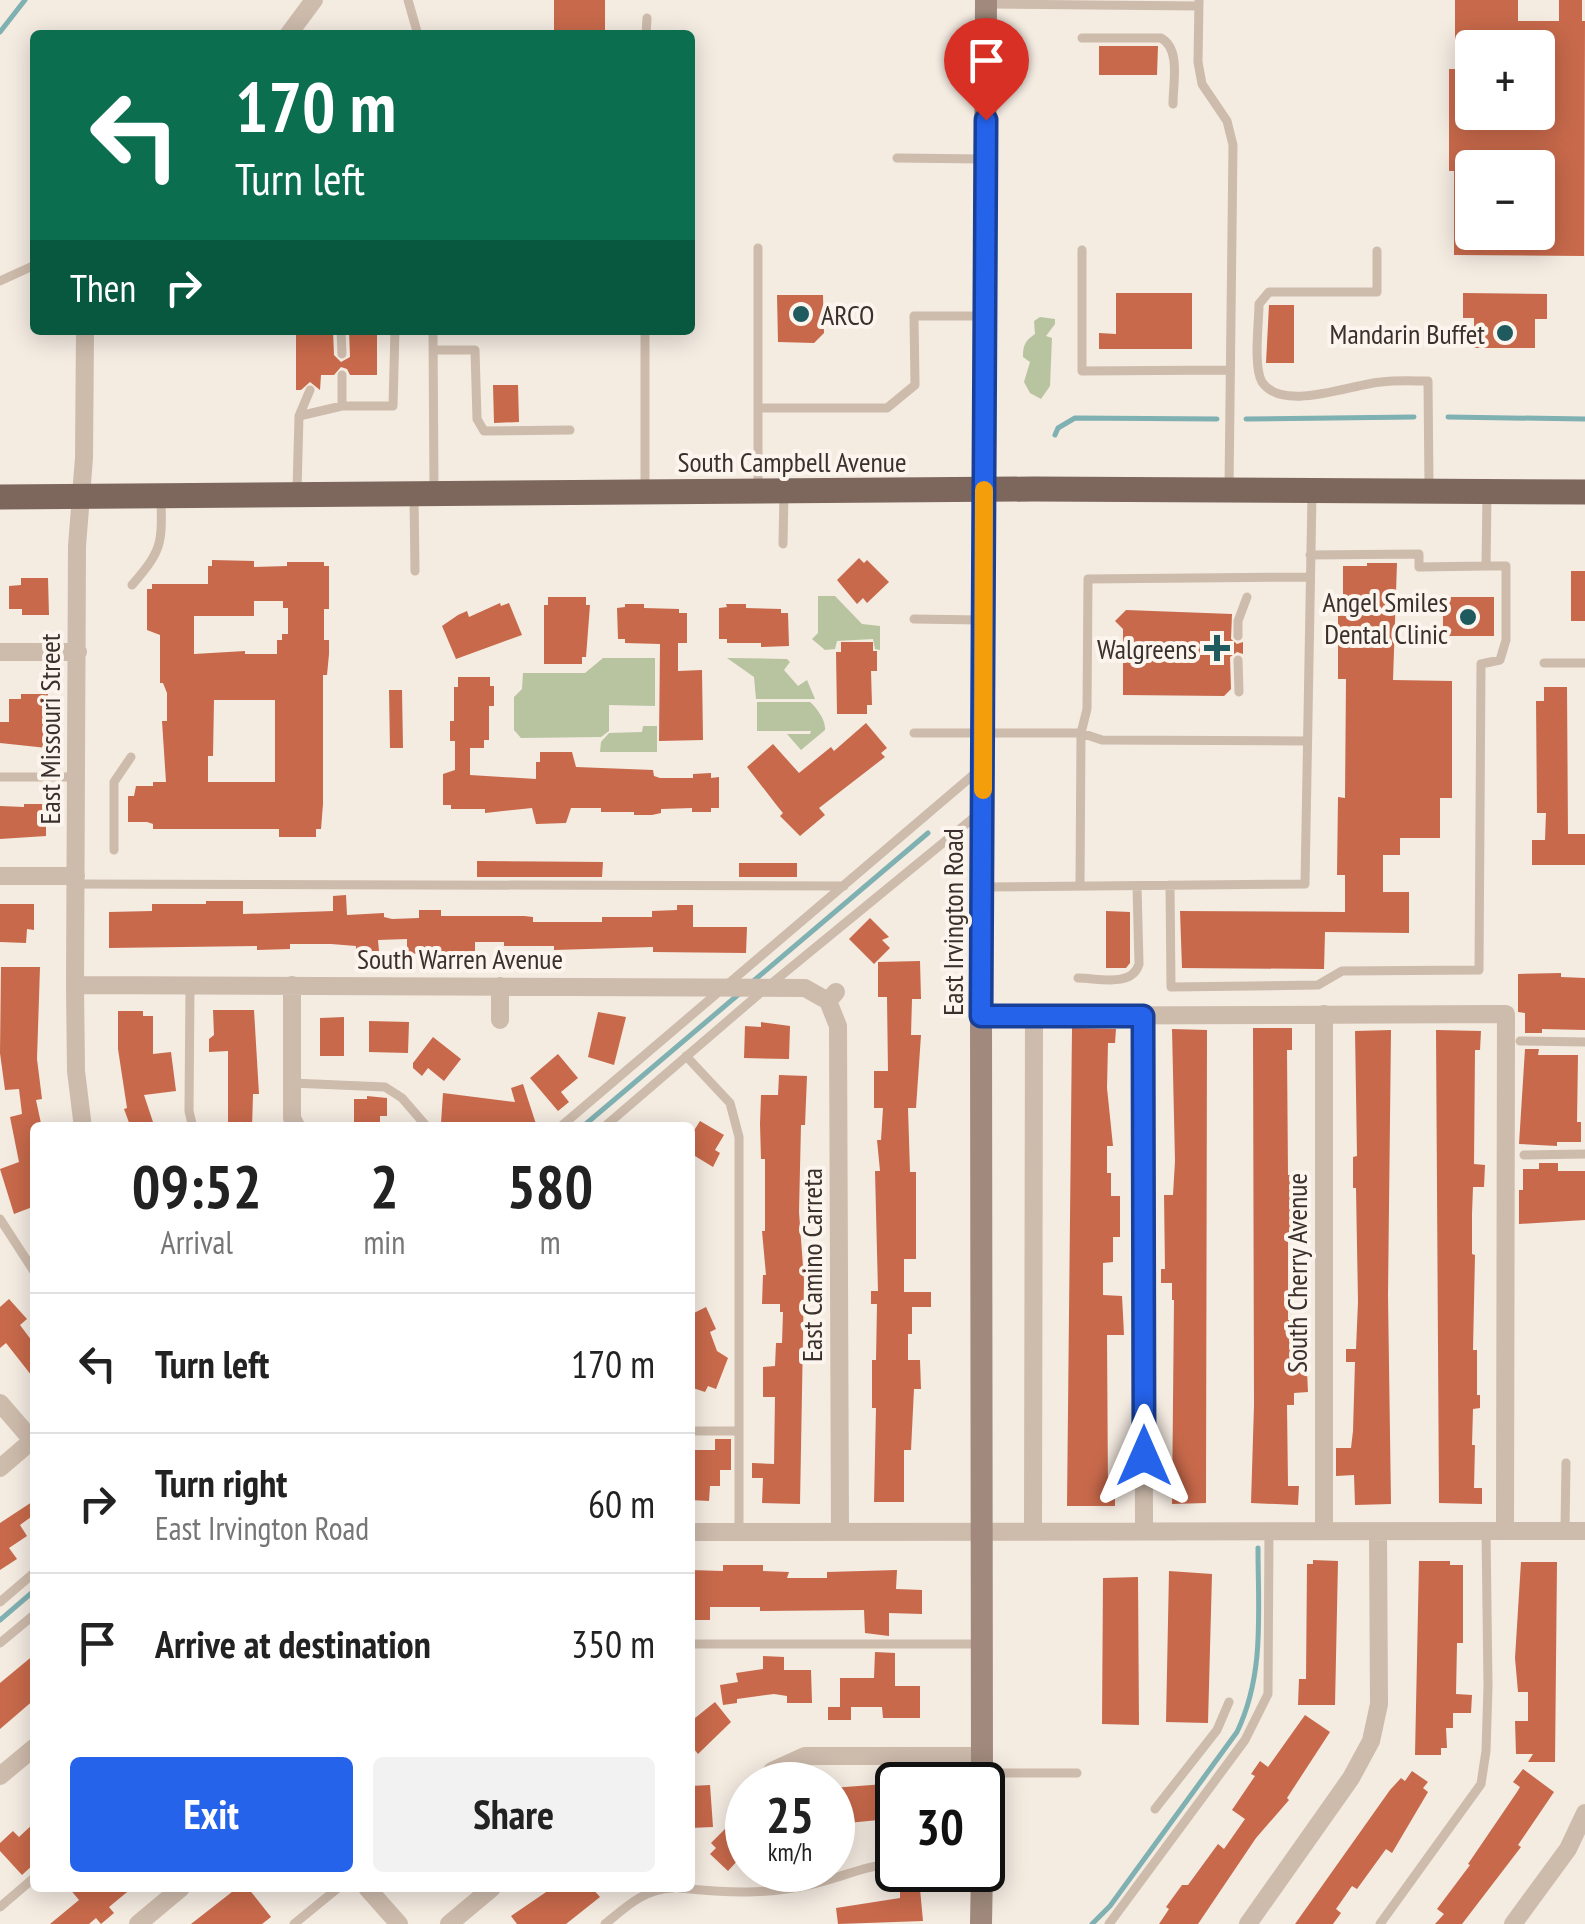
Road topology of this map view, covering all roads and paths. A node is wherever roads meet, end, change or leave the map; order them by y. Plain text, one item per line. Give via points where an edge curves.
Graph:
1 (314, 0) edge
2 (408, 0) edge
3 (986, 2) edge
4 (1200, 3) edge
5 (646, 18) dead end
6 (292, 30) edge
7 (417, 30) edge
8 (646, 30) edge
9 (1082, 38) dead end
10 (1173, 104) dead end
11 (897, 158) dead end
12 (986, 159) junction
13 (758, 248) dead end
14 (1082, 250) dead end
15 (1377, 251) dead end
16 (30, 267) edge
17 (0, 281) edge
18 (985, 316) junction
19 (85, 335) edge
20 (341, 335) edge
21 (395, 335) edge
22 (433, 335) edge
23 (645, 335) edge
24 (433, 350) junction
25 (342, 354) dead end
26 (1230, 370) junction
27 (342, 375) dead end
28 (310, 390) dead end
29 (342, 406) junction
30 (758, 408) junction
31 (299, 416) junction
32 (570, 430) dead end
33 (984, 489) junction
34 (1229, 490) junction
35 (1312, 490) junction
36 (771, 491) junction
37 (1430, 491) junction
38 (1487, 491) junction
39 (424, 492) junction
40 (644, 492) junction
41 (1585, 492) edge
42 (297, 494) junction
43 (161, 495) junction
44 (81, 496) junction
45 (0, 497) edge
46 (784, 544) dead end
47 (1310, 556) junction
48 (1486, 566) junction
49 (415, 571) dead end
50 (1310, 577) junction
51 (132, 585) dead end
52 (1246, 597) dead end
53 (914, 620) dead end
54 (984, 620) junction
55 (1238, 636) dead end
56 (0, 652) edge
57 (78, 652) junction
58 (1238, 660) dead end
59 (1544, 664) dead end
60 (1585, 664) edge
61 (1239, 692) dead end
62 (914, 733) dead end
63 (1081, 733) junction
64 (983, 734) junction
65 (1307, 741) junction
66 (131, 757) dead end
67 (984, 766) junction
68 (0, 777) edge
69 (76, 778) junction
70 (983, 810) junction
71 (114, 850) dead end
72 (0, 876) edge
73 (75, 879) junction
74 (1170, 885) junction
75 (844, 886) junction
76 (1080, 886) junction
77 (1137, 886) junction
78 (983, 887) junction
79 (1078, 978) dead end
80 (292, 984) junction
81 (75, 985) junction
82 (190, 985) junction
83 (500, 986) junction
84 (725, 987) junction
85 (766, 988) junction
86 (832, 997) joint
87 (1324, 1014) junction
88 (981, 1016) junction
89 (1034, 1016) junction
90 (1143, 1016) junction
91 (500, 1020) dead end
92 (1520, 1041) dead end
93 (1585, 1042) edge
94 (686, 1056) junction
95 (292, 1084) junction
96 (81, 1122) edge
97 (192, 1122) edge
98 (294, 1122) edge
99 (423, 1122) edge
100 (565, 1122) edge
101 (610, 1122) edge
102 (1524, 1154) dead end
103 (1585, 1154) edge
104 (0, 1219) edge
105 (30, 1265) edge
106 (0, 1403) edge
107 (695, 1431) edge
108 (739, 1431) junction
109 (30, 1436) edge
110 (30, 1442) edge
111 (1566, 1464) dead end
112 (0, 1468) edge
113 (1144, 1529) junction
114 (984, 1530) junction
115 (1033, 1530) junction
116 (1269, 1530) junction
117 (1566, 1530) junction
118 (739, 1531) junction
119 (840, 1531) junction
120 (1495, 1531) junction
121 (1585, 1531) edge
122 (695, 1532) edge
123 (1324, 1532) junction
124 (1378, 1532) junction
125 (30, 1576) edge
126 (0, 1602) edge
127 (30, 1618) edge
128 (0, 1644) edge
129 (695, 1644) edge
130 (983, 1644) junction
131 (1229, 1702) dead end
132 (30, 1750) edge
133 (792, 1762) edge
134 (876, 1762) edge
135 (982, 1762) edge
136 (1005, 1771) edge
137 (1077, 1773) dead end
138 (0, 1776) edge
139 (1156, 1809) dead end
140 (1585, 1812) edge
141 (875, 1866) edge
142 (30, 1881) edge
143 (695, 1889) edge
144 (176, 1892) edge
145 (333, 1892) edge
146 (371, 1892) edge
147 (487, 1892) edge
148 (648, 1892) edge
149 (982, 1892) edge
150 (0, 1907) edge
151 (138, 1924) edge
152 (294, 1924) edge
153 (399, 1924) edge
154 (449, 1924) edge
155 (605, 1924) edge
156 (981, 1924) edge
157 (1109, 1924) edge
158 (1248, 1924) edge
159 (1380, 1924) edge
160 (1513, 1924) edge

1 - 6 street
2 - 7 lane
3 - 4 lane
3 - 12 main road, East Irvington Road
4 - 26 lane via 1202,84 1227,120 1233,144
5 - 8 lane
9 - 10 lane via 1168,42 1174,52
11 - 12 lane
12 - 18 main road, East Irvington Road
13 - 30 lane
14 - 26 lane via 1082,371
15 - 37 lane via 1378,292 1263,295 1258,371 1262,382 1282,394 1428,381
16 - 17 lane
18 - 30 lane via 914,316 915,386 887,408
18 - 33 main road, East Irvington Road
19 - 44 street, East Missouri Street
20 - 25 lane
21 - 29 lane via 393,406
22 - 24 lane
23 - 40 lane
24 - 32 lane via 476,350 477,420 484,431
24 - 39 lane
26 - 34 lane
27 - 29 lane
28 - 31 lane
29 - 31 lane
30 - 36 lane
31 - 42 lane
33 - 34 main road, South Campbell Avenue
33 - 36 main road, South Campbell Avenue
33 - 54 main road, East Irvington Road
34 - 35 main road, South Campbell Avenue
35 - 37 main road, South Campbell Avenue
35 - 47 lane
36 - 40 main road, South Campbell Avenue
36 - 46 lane
37 - 38 main road, South Campbell Avenue
38 - 41 main road, South Campbell Avenue
38 - 48 lane
39 - 40 main road, South Campbell Avenue
39 - 42 main road, South Campbell Avenue
39 - 49 lane
42 - 43 main road, South Campbell Avenue
43 - 44 main road, South Campbell Avenue
43 - 51 lane via 157,556
44 - 45 main road, South Campbell Avenue
44 - 57 street, East Missouri Street
47 - 48 lane via 1420,554 1419,567
47 - 50 lane
48 - 74 lane via 1506,566 1506,640 1500,660 1481,664 1479,970 1342,971 1318,984 1171,986
50 - 63 lane via 1088,579
50 - 65 lane
52 - 55 lane
53 - 54 lane
54 - 64 main road, East Irvington Road
56 - 57 street
57 - 69 street, East Missouri Street
58 - 61 lane
59 - 60 lane
62 - 64 lane
63 - 64 lane
63 - 65 lane via 1102,740
63 - 76 lane
64 - 67 main road, East Irvington Road
65 - 74 lane via 1305,884
66 - 71 lane via 114,782
67 - 70 main road, East Irvington Road
67 - 75 lane
68 - 69 lane
69 - 73 street, East Missouri Street
70 - 78 main road, East Irvington Road
70 - 85 lane
72 - 73 street
73 - 75 lane
73 - 81 street, East Missouri Street
74 - 77 lane
75 - 84 lane
76 - 77 lane
76 - 78 lane
77 - 79 lane via 1136,973 1128,979
78 - 88 main road, East Irvington Road
80 - 82 street, South Warren Avenue
80 - 83 street, South Warren Avenue
80 - 95 street
81 - 82 street, South Warren Avenue
81 - 96 street, East Missouri Street
82 - 97 lane
83 - 84 street, South Warren Avenue
83 - 91 street
84 - 85 street, South Warren Avenue
84 - 100 lane
85 - 86 street, South Warren Avenue via 805,988
85 - 94 lane
86 - 119 street, East Camino Carreta via 838,1026
87 - 90 street
87 - 120 street via 1506,1014
87 - 123 street, South Cherry Avenue
88 - 89 street
88 - 114 main road, East Irvington Road
89 - 90 street
89 - 115 street
90 - 113 street
92 - 93 lane
94 - 101 lane
94 - 108 lane via 730,1103 739,1137
95 - 98 street
95 - 99 lane via 385,1087
102 - 103 lane
104 - 105 lane
106 - 109 street
107 - 108 lane
108 - 118 lane
110 - 112 street
111 - 117 lane
113 - 115 street
113 - 116 street
114 - 115 street
114 - 119 street
114 - 130 main road, East Irvington Road
116 - 123 street
116 - 157 lane via 1268,1694 1246,1740
117 - 120 street
117 - 121 street
118 - 119 street
118 - 122 street
120 - 124 street
120 - 159 lane via 1481,1784
123 - 124 street
124 - 158 street via 1379,1704 1371,1740
125 - 126 lane
127 - 128 lane
129 - 130 lane
130 - 135 main road, East Irvington Road
131 - 139 lane via 1217,1730
132 - 138 street
133 - 134 street via 805,1756
136 - 137 lane
140 - 160 street via 1568,1849
141 - 143 lane via 763,1893
142 - 150 lane
144 - 151 street
145 - 152 lane
146 - 153 street
147 - 154 street
148 - 155 lane
149 - 156 main road

